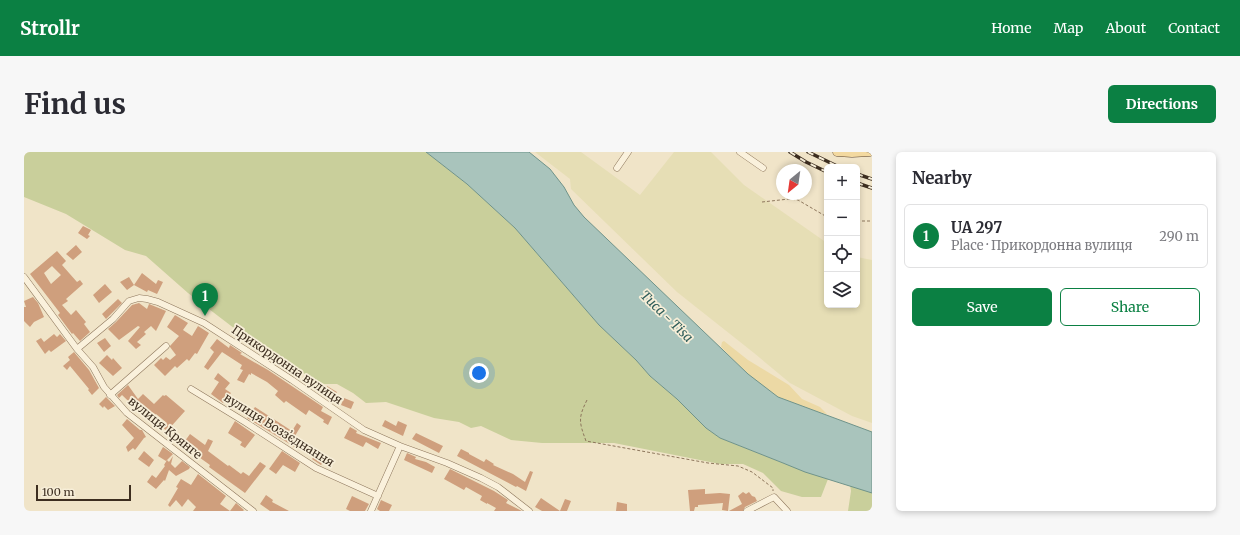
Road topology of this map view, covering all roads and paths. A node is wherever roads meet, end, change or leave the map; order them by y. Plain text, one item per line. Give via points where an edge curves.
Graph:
1 (628, 152) edge
2 (740, 152) edge
3 (837, 152) edge
4 (870, 152) edge
5 (617, 168) dead end
6 (763, 168) dead end
7 (762, 202) dead end
8 (824, 214) edge
9 (860, 221) edge
10 (872, 221) edge
11 (24, 277) edge
12 (166, 346) dead end
13 (77, 348) junction
14 (191, 390) dead end
15 (110, 395) junction
16 (588, 400) dead end
17 (400, 446) junction
18 (378, 496) junction
19 (774, 497) junction
20 (253, 511) edge
21 (371, 511) edge
22 (529, 511) edge
23 (747, 511) edge
24 (787, 511) edge

1 - 5 street
2 - 6 street
3 - 4 main road
7 - 8 path via 798,200
9 - 10 path
11 - 13 street
12 - 15 street
13 - 15 street, вулиця Крянге via 93,367
13 - 17 street, Прикордонна вулиця via 130,302 139,298 153,300 204,323 364,430
14 - 18 street, вулиця Воззʼєднання via 316,468
15 - 20 street, вулиця Крянге via 127,413
16 - 19 path via 581,412 580,424 586,441 738,466 752,472 773,488
17 - 18 street
17 - 22 street, Прикордонна вулиця via 447,463 498,487
18 - 21 street
19 - 23 street
19 - 24 street

